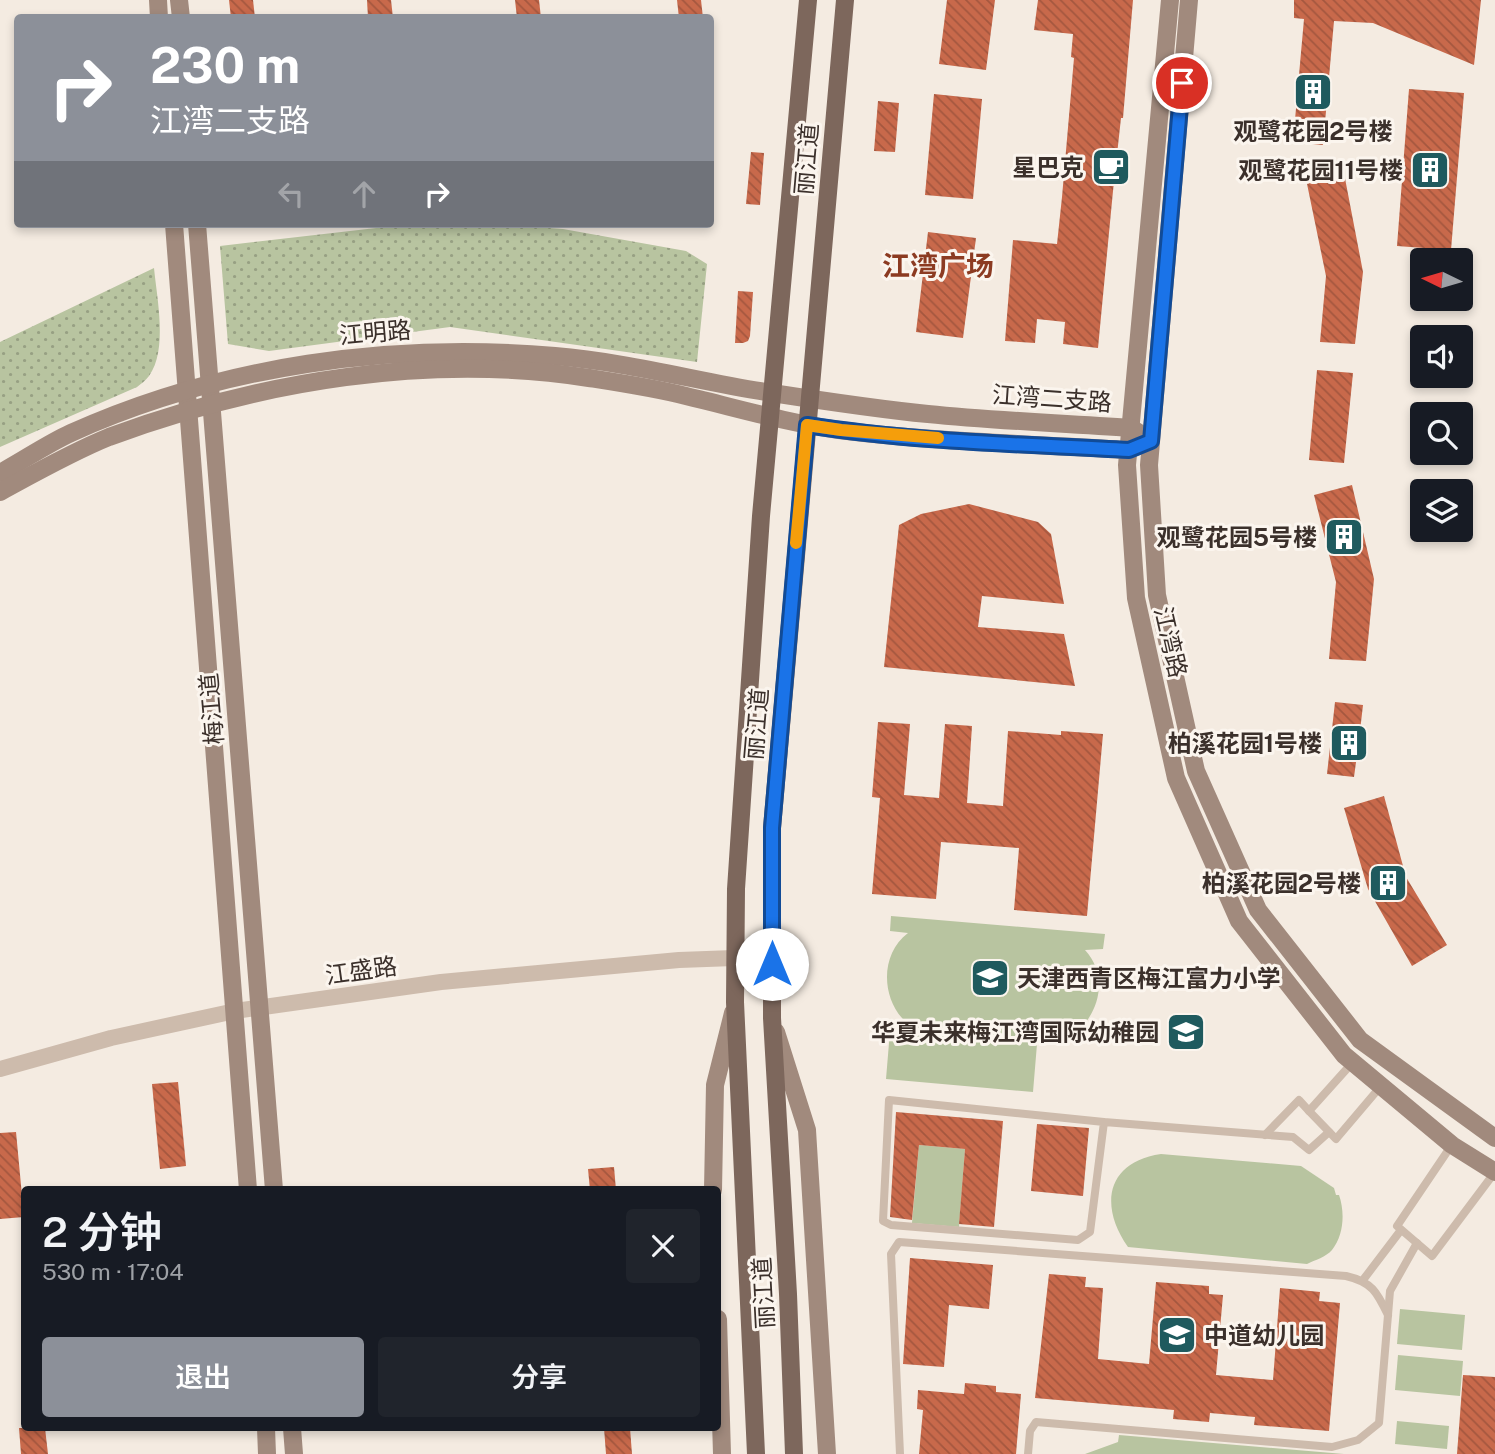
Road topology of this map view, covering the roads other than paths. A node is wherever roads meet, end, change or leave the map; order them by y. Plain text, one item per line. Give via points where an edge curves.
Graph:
1 (808, 0) edge
2 (845, 0) edge
3 (1170, 0) edge
4 (1189, 0) edge
5 (174, 228) edge
6 (197, 228) edge
7 (209, 385) junction
8 (186, 391) junction
9 (772, 393) junction
10 (810, 398) junction
11 (211, 404) junction
12 (188, 411) junction
13 (770, 418) junction
14 (807, 425) junction
15 (1131, 428) junction
16 (1151, 441) junction
17 (1129, 450) junction
18 (0, 473) edge
19 (0, 492) edge
20 (734, 958) junction
21 (735, 1002) junction
22 (260, 1008) junction
23 (235, 1011) junction
24 (772, 1018) junction
25 (1353, 1062) junction
26 (0, 1069) edge
27 (1381, 1086) junction
28 (1309, 1111) junction
29 (1104, 1122) junction
30 (1329, 1132) junction
31 (1265, 1135) junction
32 (1495, 1138) edge
33 (1452, 1145) junction
34 (1495, 1172) edge
35 (248, 1186) edge
36 (274, 1186) edge
37 (713, 1186) edge
38 (1401, 1230) junction
39 (1417, 1243) junction
40 (1363, 1280) junction
41 (1388, 1315) junction
42 (721, 1420) edge
43 (265, 1431) edge
44 (292, 1431) edge
45 (267, 1454) edge
46 (294, 1454) edge
47 (722, 1454) edge
48 (756, 1454) edge
49 (794, 1454) edge
50 (827, 1454) edge
51 (900, 1454) edge
52 (1028, 1454) edge

1 - 9 main road, 丽江道
2 - 10 main road, 丽江道
3 - 15 street, 江湾路
4 - 16 street, 江湾路
5 - 8 street, 梅江道
6 - 7 street, 梅江道
7 - 8 street, 江明路
7 - 9 street, 江明路 via 321,362 406,353 480,352 614,363
7 - 11 street, 梅江道
8 - 12 street, 梅江道
8 - 18 street, 江明路 via 70,434
9 - 10 street, 江湾二支路
9 - 13 main road, 丽江道
10 - 14 main road, 丽江道
10 - 15 street, 江湾二支路 via 928,414
11 - 12 street, 江明路
11 - 13 street, 江明路 via 352,377 434,369 488,370 638,386
11 - 22 street, 梅江道
12 - 19 street, 江明路 via 106,439
12 - 23 street, 梅江道
13 - 14 street, 江湾二支路
13 - 20 main road, 丽江道 via 739,825
14 - 17 street, 江湾二支路
14 - 24 main road, 丽江道 via 772,828
15 - 16 street, 江湾二支路
15 - 17 street, 江湾路
16 - 17 street, 江湾二支路
16 - 32 street, 江湾路 via 1157,595 1196,771 1258,910 1360,1040
17 - 25 street, 江湾路 via 1136,598 1176,778 1239,921
20 - 21 main road, 丽江道
20 - 22 street, 江盛路 via 441,982
21 - 37 street via 715,1085
21 - 48 main road, 丽江道
22 - 23 street, 江盛路
22 - 36 street, 梅江道
23 - 26 street, 江盛路
23 - 35 street, 梅江道
24 - 49 main road, 丽江道
24 - 50 street via 807,1130
25 - 27 street, 江湾路
25 - 28 lane
27 - 30 lane via 1336,1139
27 - 33 street, 江湾路
28 - 30 lane
28 - 31 lane via 1299,1100
29 - 29 lane via 1090,1232 1078,1240 883,1221 889,1100
29 - 31 lane
30 - 31 lane via 1309,1150 1293,1137
33 - 34 street, 江湾路
33 - 38 lane via 1397,1226
34 - 39 lane via 1432,1256
38 - 39 lane
38 - 40 lane
39 - 41 lane via 1390,1291
40 - 41 lane via 1378,1294
40 - 51 lane via 899,1242 891,1254
41 - 52 lane via 1379,1423 1359,1440 1332,1447 1036,1422 1030,1431
42 - 47 street
43 - 45 street
44 - 46 street

